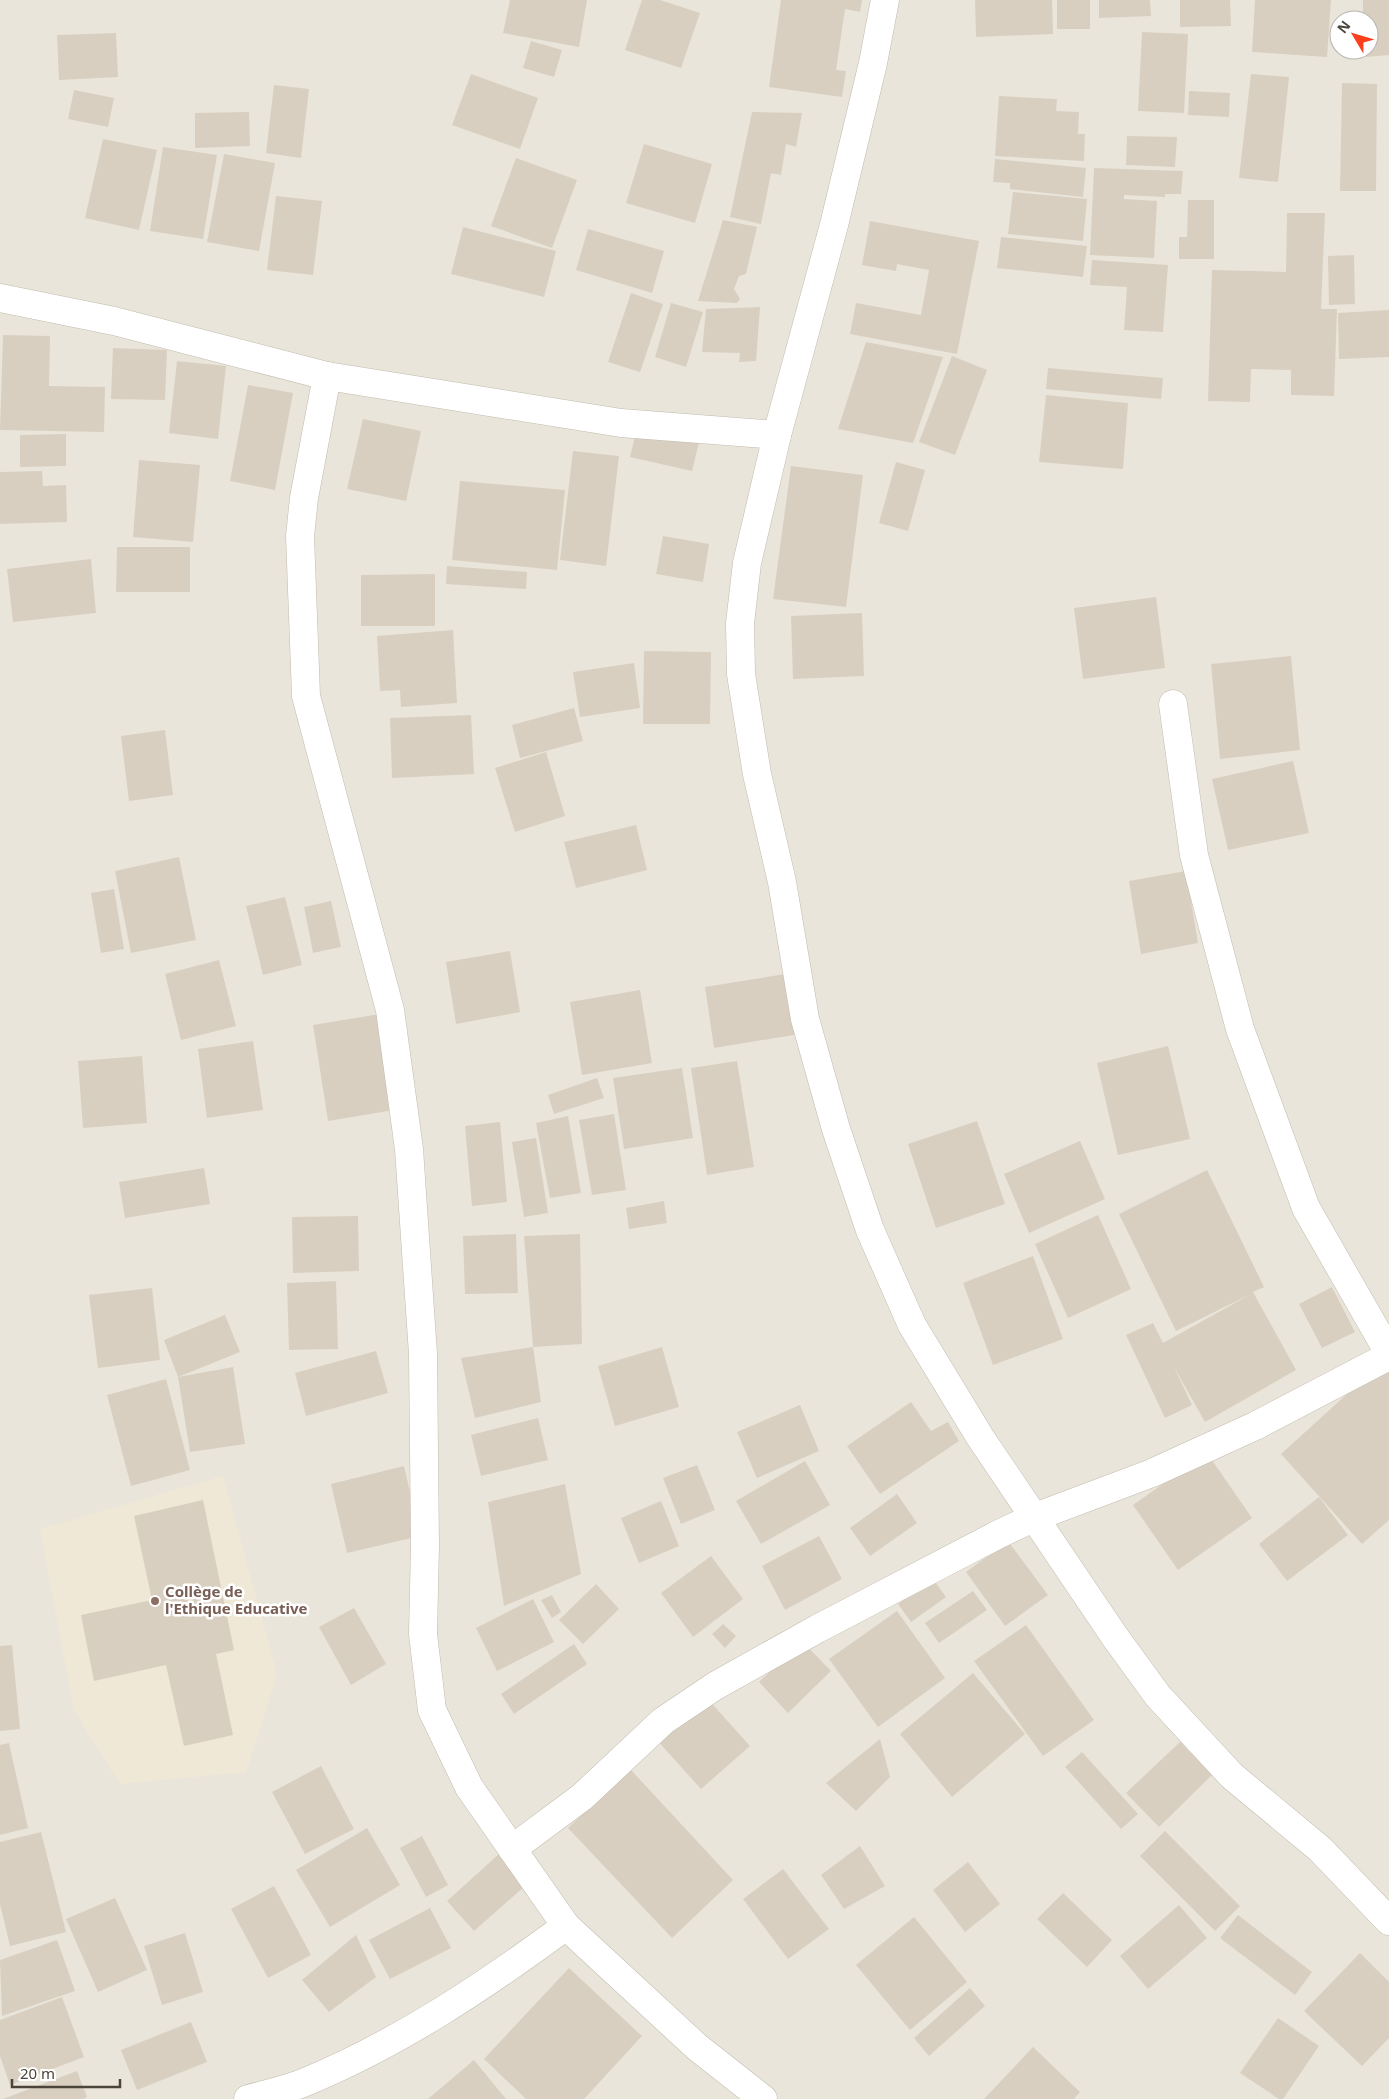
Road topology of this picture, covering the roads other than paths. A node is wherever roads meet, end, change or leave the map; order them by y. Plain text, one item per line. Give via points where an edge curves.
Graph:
1 (885, 0) edge
2 (0, 298) edge
3 (327, 376) junction
4 (777, 435) junction
5 (1173, 704) dead end
6 (1389, 1354) edge
7 (1035, 1517) junction
8 (512, 1849) junction
9 (1389, 1921) edge
10 (566, 1926) junction
11 (248, 2099) edge
12 (763, 2099) edge

1 - 4 street via 834,225
2 - 3 street via 114,321
3 - 4 street via 621,423
3 - 8 street via 300,536 306,696 390,1010 409,1149 423,1354 423,1634 432,1710 470,1787
4 - 7 street via 747,563 740,623 741,674 757,774 782,882 805,1019 836,1129 870,1230 912,1325 980,1437
5 - 6 street via 1194,856 1240,1030 1306,1208
6 - 7 street via 1255,1426 1169,1465
7 - 8 street via 930,1568 715,1686 663,1721 582,1797
7 - 9 street via 1158,1696 1232,1776 1320,1849
8 - 10 street
10 - 11 street via 509,1968 408,2032 301,2084
10 - 12 street via 697,2047

